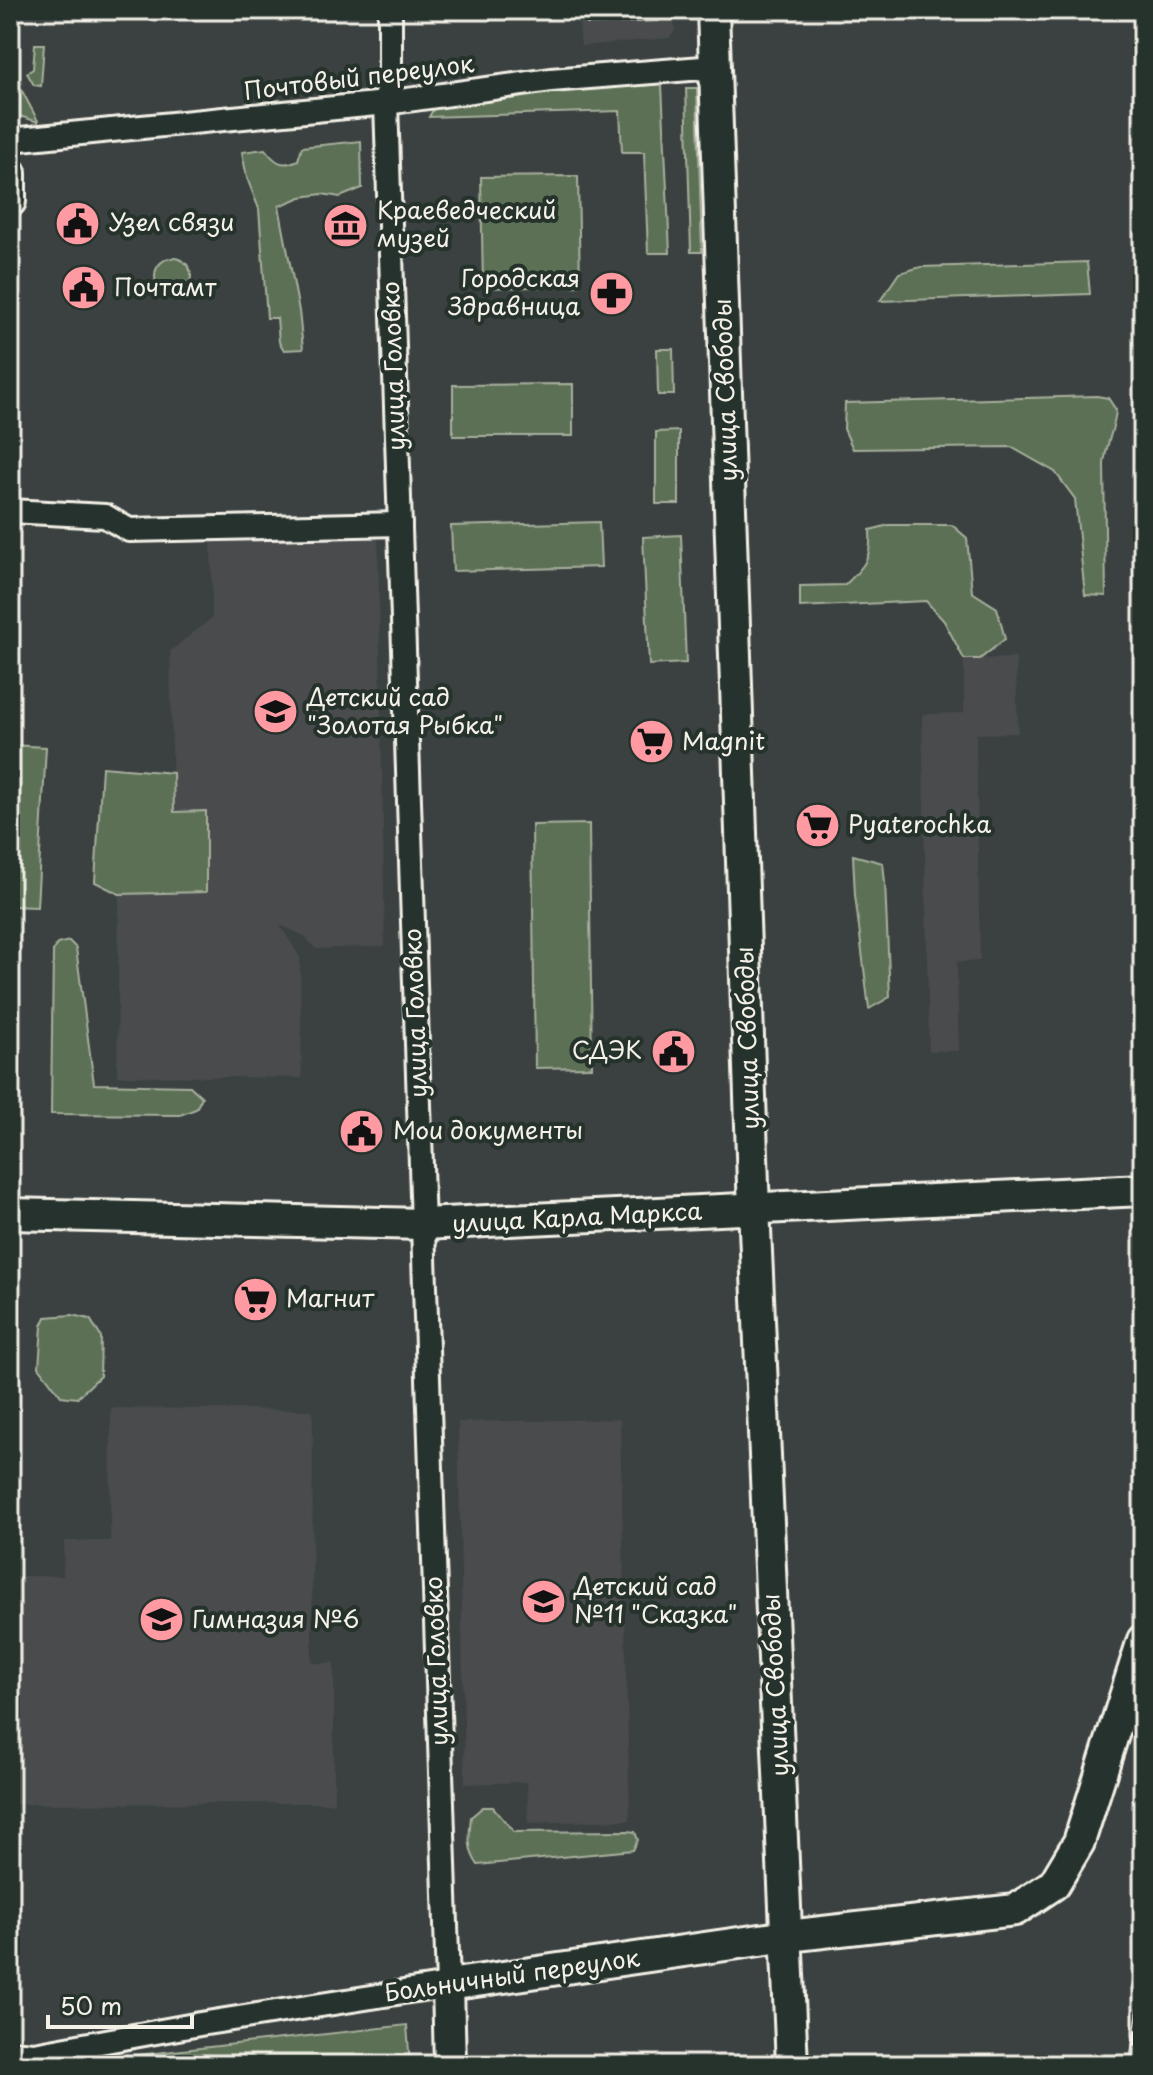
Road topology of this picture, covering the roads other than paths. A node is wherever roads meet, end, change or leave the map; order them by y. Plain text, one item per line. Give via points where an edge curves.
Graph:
1 (390, 10) edge
2 (713, 10) edge
3 (715, 67) junction
4 (386, 103) junction
5 (10, 140) edge
6 (10, 173) edge
7 (10, 201) edge
8 (10, 511) edge
9 (400, 524) junction
10 (1143, 1190) edge
11 (754, 1210) junction
12 (10, 1214) edge
13 (423, 1224) junction
14 (1143, 1640) edge
15 (788, 1936) junction
16 (448, 1985) junction
17 (10, 2052) edge
18 (450, 2065) edge
19 (792, 2065) edge

1 - 4 street, улица Головко
2 - 3 street, улица Свободы
3 - 4 street, Почтовый переулок via 551,80
3 - 11 street, улица Свободы
4 - 5 street, Почтовый переулок
4 - 9 street, улица Головко
6 - 7 street
8 - 9 street via 105,516 129,530
9 - 13 street, улица Головко
10 - 11 street, улица Карла Маркса
11 - 13 street, улица Карла Маркса
11 - 15 street, улица Свободы
12 - 13 street, улица Карла Маркса
13 - 16 street, улица Головко
14 - 15 street, Больничный переулок via 1079,1842 1054,1884 1015,1910
15 - 16 street, Больничный переулок
15 - 19 street, улица Свободы
16 - 17 street, Больничный переулок via 34,2054
16 - 18 street, улица Головко

